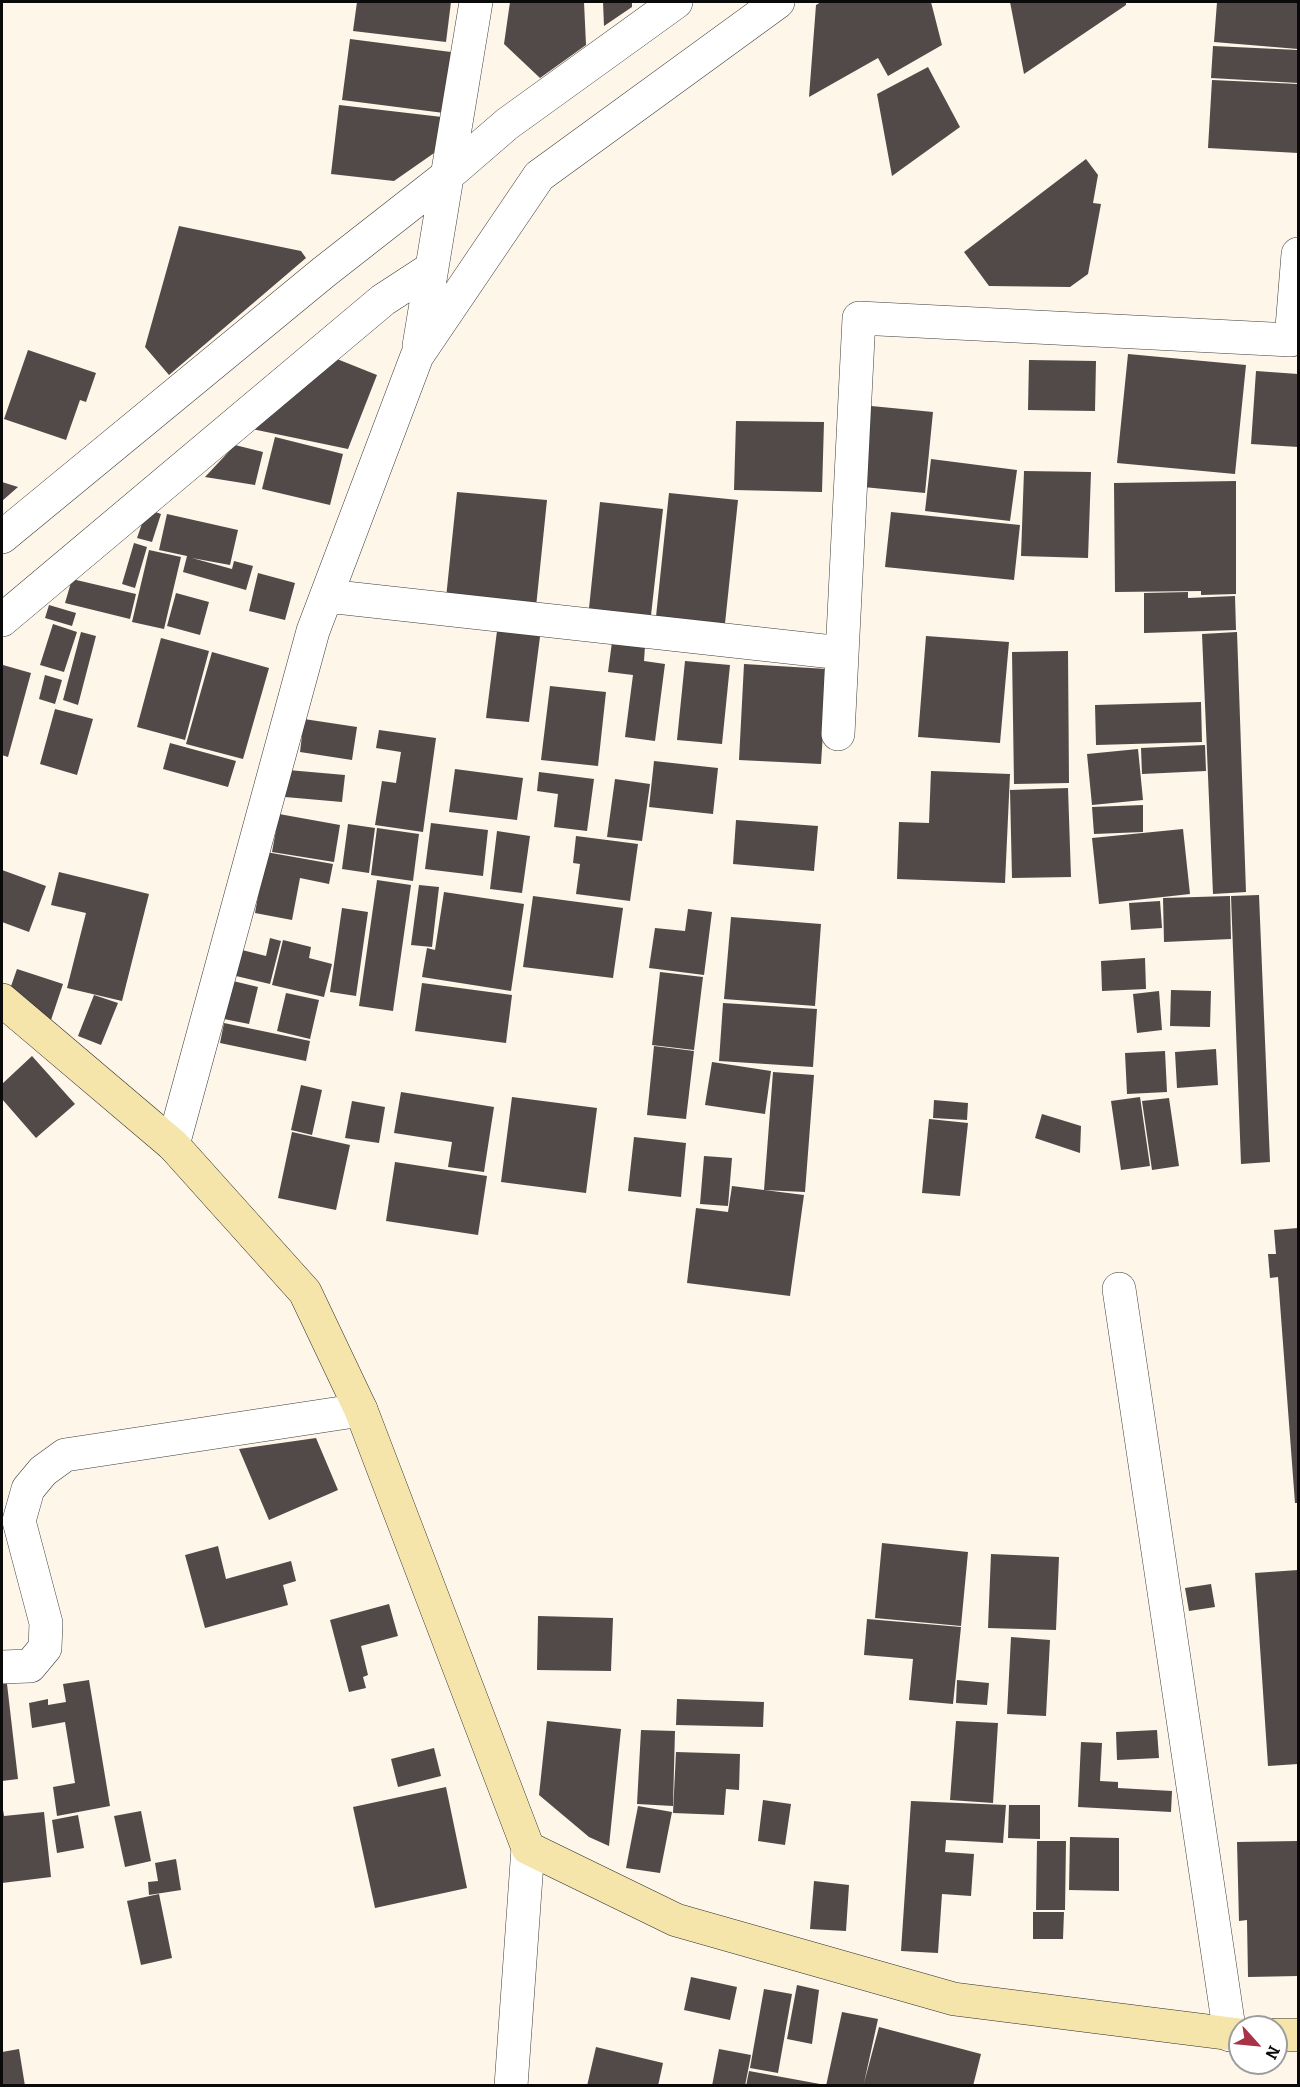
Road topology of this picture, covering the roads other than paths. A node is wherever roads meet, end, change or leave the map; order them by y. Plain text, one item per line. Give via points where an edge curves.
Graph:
1 (476, 2) edge
2 (676, 2) edge
3 (778, 2) edge
4 (448, 175) junction
5 (1299, 254) edge
6 (432, 268) junction
7 (417, 356) junction
8 (2, 537) edge
9 (327, 596) junction
10 (2, 620) edge
11 (842, 653) junction
12 (838, 734) dead end
13 (2, 1000) edge
14 (173, 1145) junction
15 (1119, 1289) dead end
16 (361, 1410) junction
17 (2, 1667) edge
18 (528, 1848) junction
19 (1232, 2015) edge
20 (1228, 2034) edge
21 (511, 2085) edge

1 - 4 street
2 - 4 street via 507,123
3 - 7 street via 539,176
4 - 6 street
4 - 8 street
5 - 11 street via 1291,340 859,318
6 - 7 street
6 - 10 street via 383,300
7 - 9 street
9 - 11 street
9 - 14 street via 313,631
11 - 12 street
13 - 14 street
14 - 16 street via 305,1292
15 - 19 street
16 - 17 street via 65,1455 43,1471 28,1489 20,1521 46,1623 45,1648 30,1666
16 - 18 street
18 - 20 street via 676,1920 954,1999
18 - 21 street

